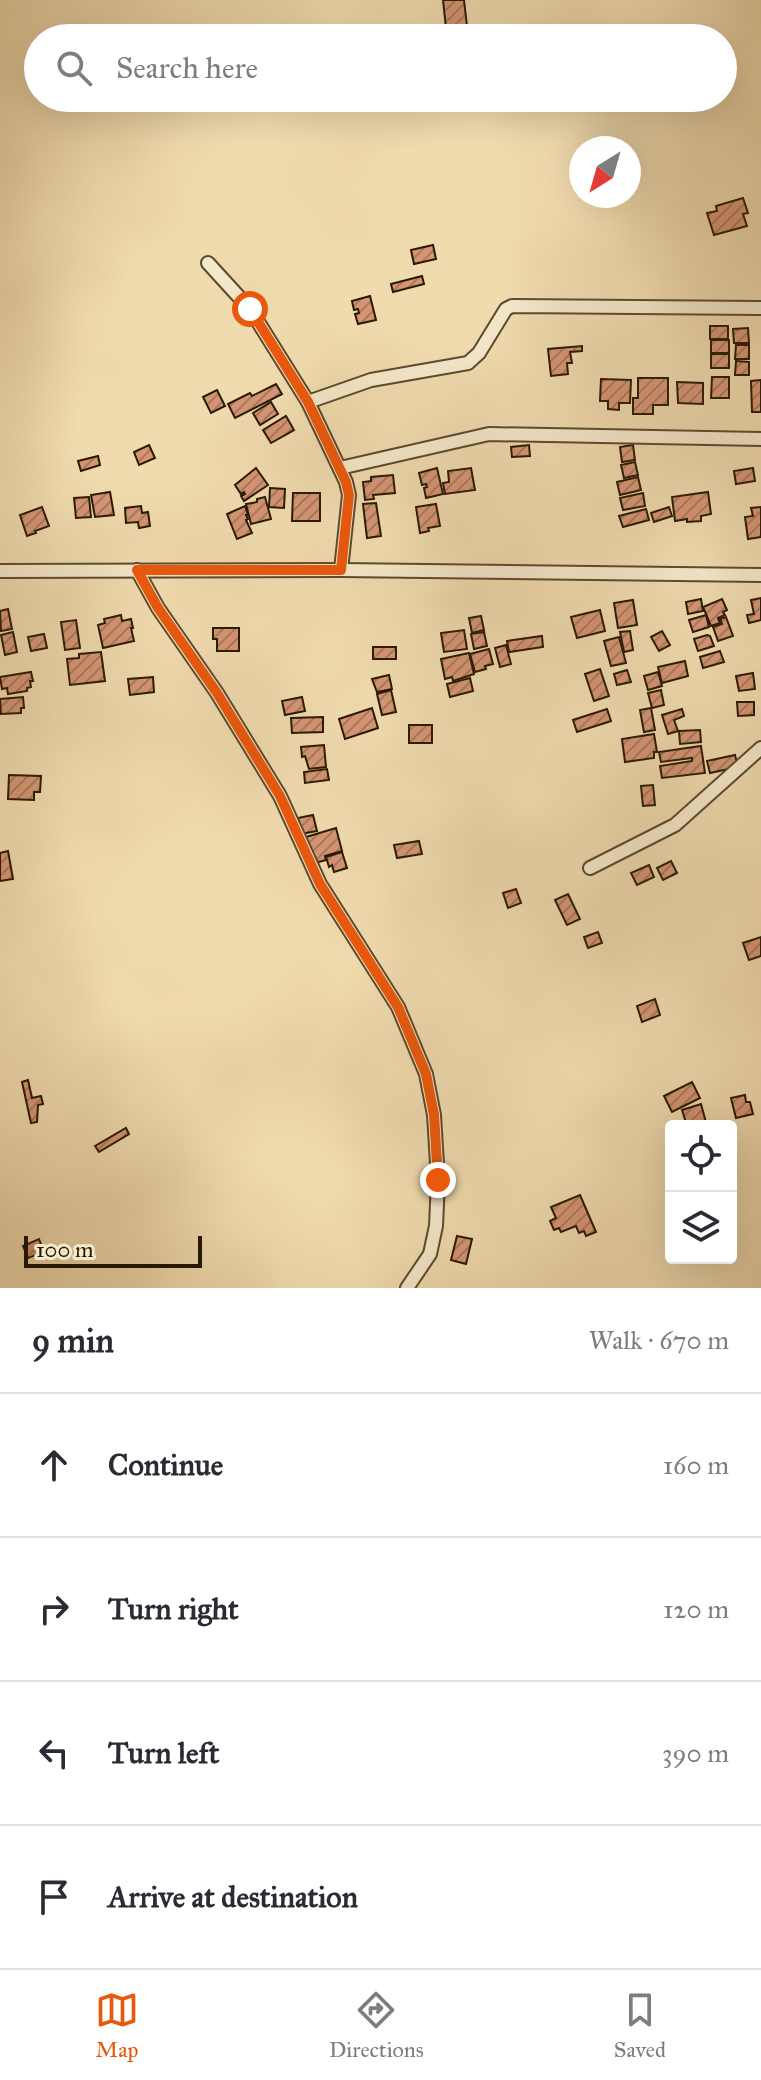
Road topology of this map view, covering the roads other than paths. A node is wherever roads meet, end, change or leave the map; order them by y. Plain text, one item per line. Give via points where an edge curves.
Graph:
1 (208, 263) dead end
2 (761, 308) edge
3 (308, 402) junction
4 (761, 439) edge
5 (340, 468) junction
6 (137, 570) junction
7 (341, 570) junction
8 (0, 571) edge
9 (761, 575) edge
10 (761, 748) edge
11 (590, 868) dead end
12 (407, 1288) edge

1 - 3 street via 250,309
2 - 3 street via 512,306 468,363 371,380
3 - 5 street
4 - 5 street via 489,434
5 - 7 street via 349,495
6 - 7 street
6 - 8 street
6 - 12 street via 280,796 320,884 398,1007 426,1074 434,1115 436,1226 430,1254
7 - 9 street
10 - 11 street via 675,825

